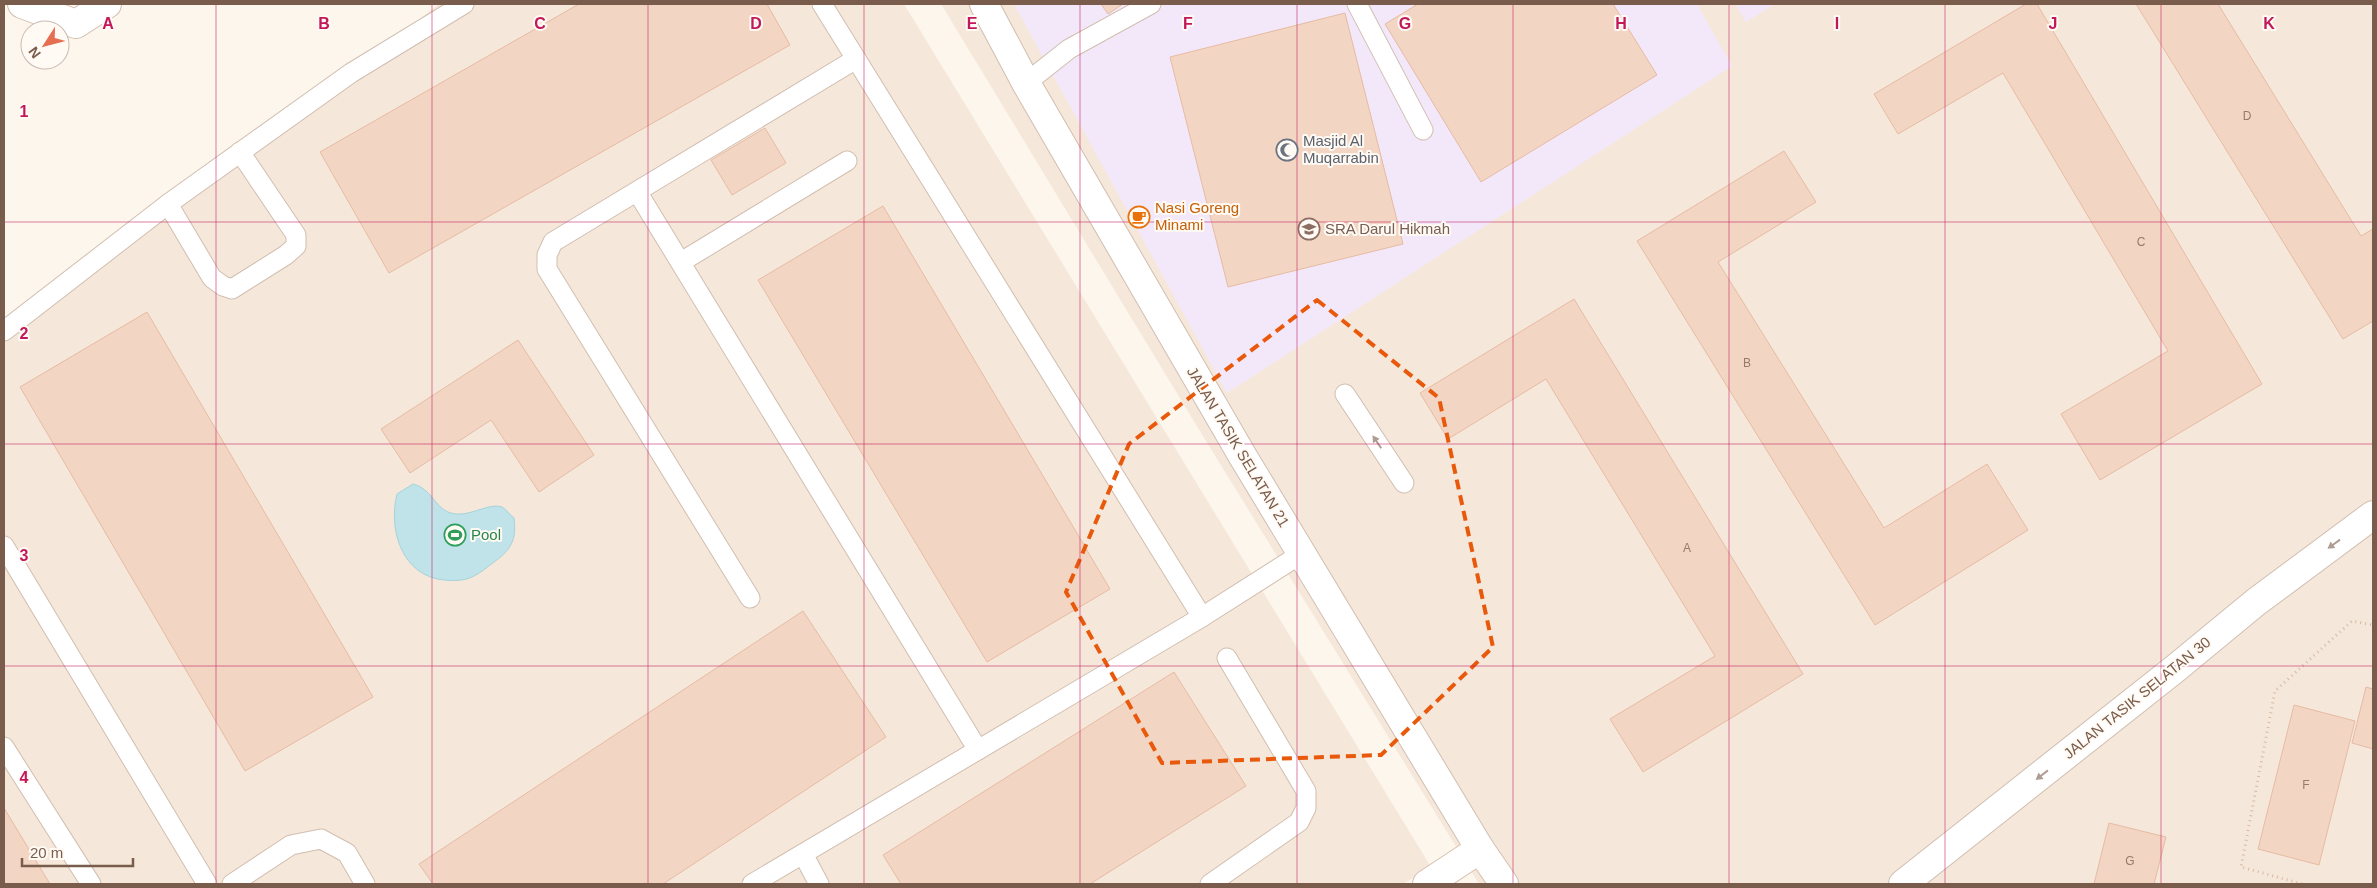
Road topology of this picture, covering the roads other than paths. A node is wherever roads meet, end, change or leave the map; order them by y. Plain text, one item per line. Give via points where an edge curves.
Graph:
1 (22, 4) edge
2 (107, 4) edge
3 (464, 4) edge
4 (822, 4) edge
5 (984, 4) edge
6 (1151, 4) edge
7 (1357, 4) edge
8 (856, 59) junction
9 (1026, 83) junction
10 (1423, 130) dead end
11 (240, 152) junction
12 (847, 161) dead end
13 (638, 193) junction
14 (168, 204) junction
15 (681, 262) junction
16 (4, 331) edge
17 (1344, 394) dead end
18 (1404, 483) dead end
19 (2373, 515) edge
20 (4, 546) edge
21 (1301, 554) junction
22 (750, 598) dead end
23 (1202, 617) junction
24 (1227, 658) dead end
25 (4, 747) edge
26 (978, 750) junction
27 (1480, 849) junction
28 (803, 854) junction
29 (91, 884) edge
30 (207, 884) edge
31 (232, 884) edge
32 (366, 884) edge
33 (752, 884) edge
34 (819, 884) edge
35 (1210, 884) edge
36 (1427, 884) edge
37 (1504, 884) edge
38 (1903, 884) edge

1 - 2 street via 76,24
3 - 11 lane via 351,73
4 - 8 lane
5 - 9 street, JALAN TASIK SELATAN 21
6 - 9 lane via 1069,49
7 - 10 lane
8 - 13 lane
8 - 23 lane
9 - 21 street, JALAN TASIK SELATAN 21
11 - 14 lane
11 - 14 lane via 296,235 296,246 286,255 232,289 223,286 212,278
12 - 15 lane
13 - 15 lane
13 - 22 lane via 553,242 547,255 547,269
14 - 16 lane
15 - 26 lane
18 -> 17 lane
19 -> 38 street, JALAN TASIK SELATAN 30 via 2256,602
20 - 30 lane
21 - 23 lane
21 - 27 street, JALAN TASIK SELATAN 21
23 - 26 lane
24 - 35 lane via 1306,791 1306,808 1299,822
25 - 29 lane
26 - 28 lane
27 - 36 street
27 - 37 street, JALAN TASIK SELATAN 21
28 - 33 lane
28 - 34 lane
31 - 32 lane via 290,846 321,838 347,853

